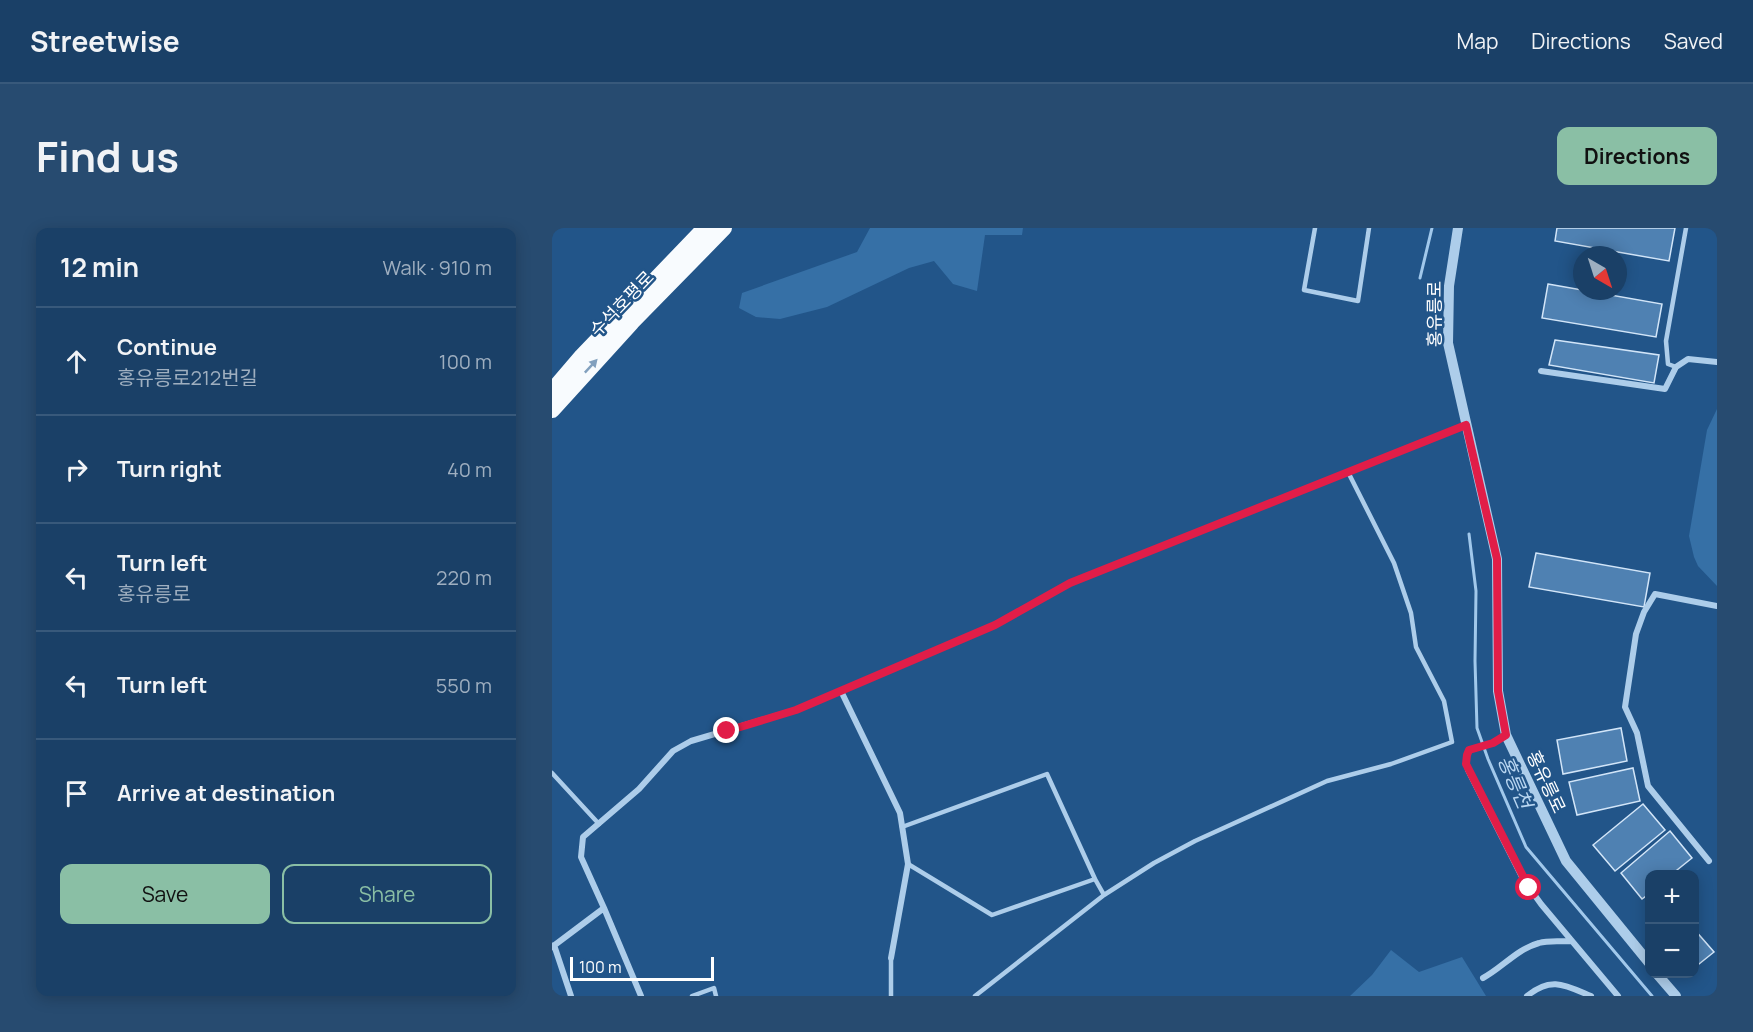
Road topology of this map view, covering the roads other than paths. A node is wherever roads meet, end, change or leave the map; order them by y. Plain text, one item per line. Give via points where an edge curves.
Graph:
1 (705, 228) edge
2 (724, 228) edge
3 (1315, 228) edge
4 (1369, 228) edge
5 (1458, 228) edge
6 (1686, 228) edge
7 (1717, 362) edge
8 (1676, 367) junction
9 (1541, 371) dead end
10 (552, 391) edge
11 (552, 410) edge
12 (1462, 427) junction
13 (1348, 472) junction
14 (1717, 606) edge
15 (841, 691) junction
16 (1506, 735) junction
17 (552, 773) edge
18 (599, 824) junction
19 (902, 827) junction
20 (1709, 861) dead end
21 (908, 864) junction
22 (1095, 879) junction
23 (1104, 895) junction
24 (604, 908) junction
25 (1571, 941) junction
26 (553, 946) edge
27 (891, 958) joint
28 (1645, 958) edge
29 (1483, 978) dead end
30 (1660, 978) edge
31 (571, 996) edge
32 (641, 996) edge
33 (692, 996) edge
34 (716, 996) edge
35 (891, 996) edge
36 (975, 996) edge
37 (1527, 996) edge
38 (1591, 996) edge
39 (1618, 996) edge
40 (1676, 996) edge

1 - 10 highway, 수석호평로
11 -> 2 highway, 수석호평로
3 - 4 lane via 1304,290 1358,301
5 - 12 street, 홍유릉로 via 1449,286 1448,344
6 - 8 lane via 1666,341 1668,364
7 - 8 street via 1688,359
8 - 9 street via 1665,388
12 - 13 street
12 - 16 street, 홍유릉로 via 1497,559 1498,691
13 - 15 street via 1070,583 995,625
13 - 23 lane via 1394,563 1411,613 1416,647 1444,701 1452,742 1391,765 1327,781 1195,841
14 - 20 street via 1655,594 1636,634 1625,707 1636,733 1648,786
15 - 18 street via 796,710 691,741 673,751 639,789
15 - 19 street via 900,813
16 - 25 street via 1467,753 1466,764 1523,879
16 - 28 street, 홍유릉로 via 1566,861
17 - 18 lane
18 - 24 street via 583,837 581,857
19 - 21 street
19 - 22 lane via 1047,774
21 - 22 lane via 992,915
21 - 27 street
22 - 23 lane
23 - 36 lane
24 - 26 street
24 - 32 street
25 - 29 street via 1533,945
25 - 39 street
26 - 31 street
27 - 35 lane
30 - 40 street
33 - 34 lane via 714,988
37 - 38 street via 1540,987 1564,984

